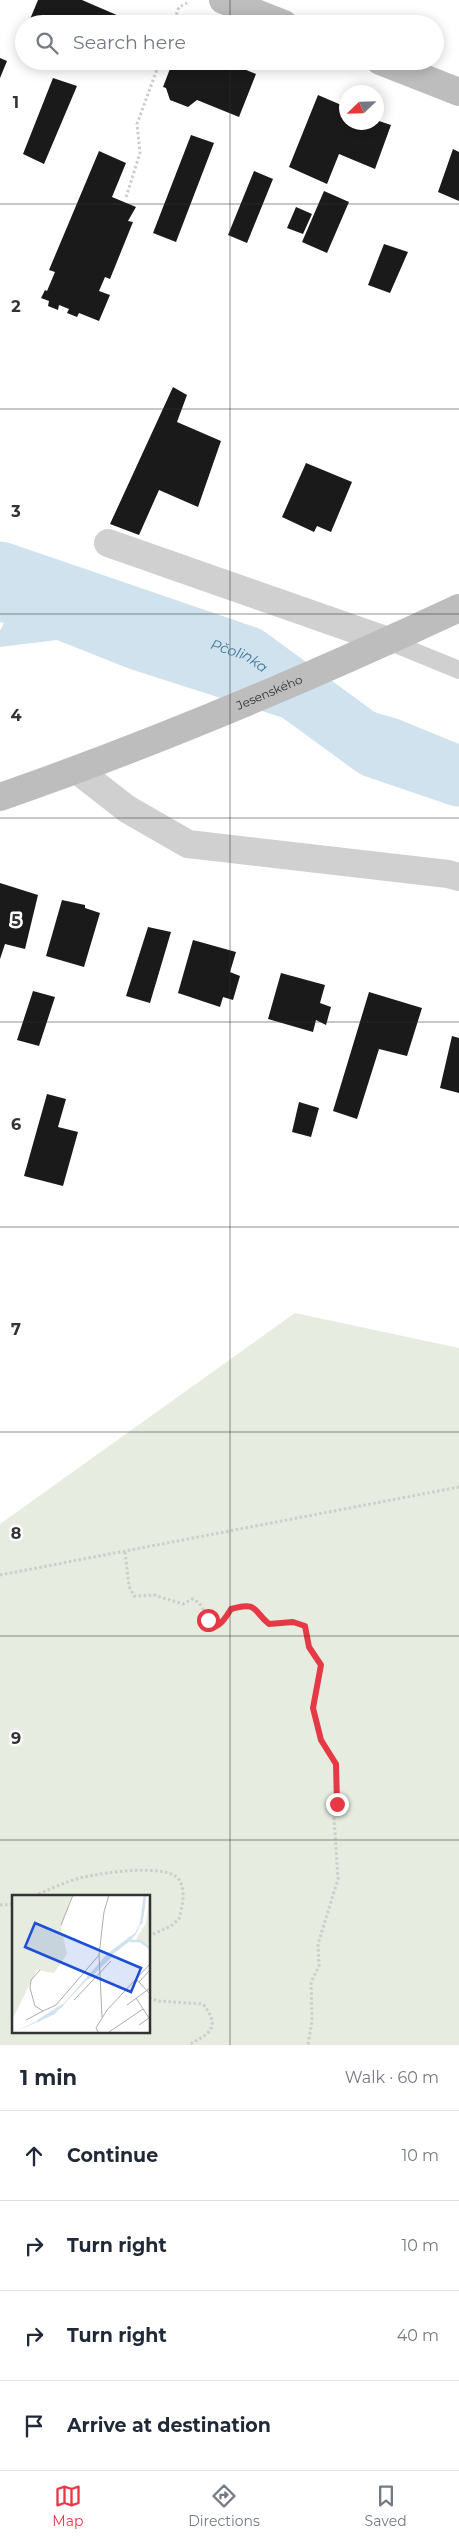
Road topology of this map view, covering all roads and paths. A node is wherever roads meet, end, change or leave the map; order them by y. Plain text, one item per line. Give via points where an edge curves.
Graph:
1 (223, 0) edge
2 (187, 3) dead end
3 (176, 15) edge
4 (261, 15) edge
5 (157, 70) edge
6 (403, 70) edge
7 (459, 92) edge
8 (126, 197) dead end
9 (108, 542) dead end
10 (459, 608) edge
11 (388, 641) junction
12 (459, 670) edge
13 (77, 770) junction
14 (0, 797) edge
15 (459, 878) edge
16 (459, 1487) edge
17 (125, 1552) junction
18 (0, 1575) edge
19 (37, 1895) edge
20 (150, 1936) edge
21 (150, 1998) edge
22 (188, 2045) edge
23 (308, 2045) edge

1 - 4 street
2 - 3 path via 179,7
5 - 8 path via 137,124 140,153
6 - 7 street
9 - 11 street
10 - 11 street, Jesenského
11 - 12 lane
11 - 13 street, Jesenského
13 - 14 street, Jesenského
13 - 15 street via 127,809 188,844 448,874
16 - 17 path
17 - 18 path
17 - 23 path via 129,1586 134,1596 154,1595 183,1604 196,1600 204,1609 211,1628 219,1626 231,1609 243,1606 260,1612 269,1624 298,1623 305,1626 309,1647 321,1665 313,1708 321,1740 333,1757 337,1771 334,1818 338,1879 318,1944 318,1966 311,1982 312,2020
19 - 20 path via 86,1877 140,1870 173,1874 180,1880 183,1890 179,1919
21 - 22 path via 203,2004 209,2011 212,2028 208,2036

